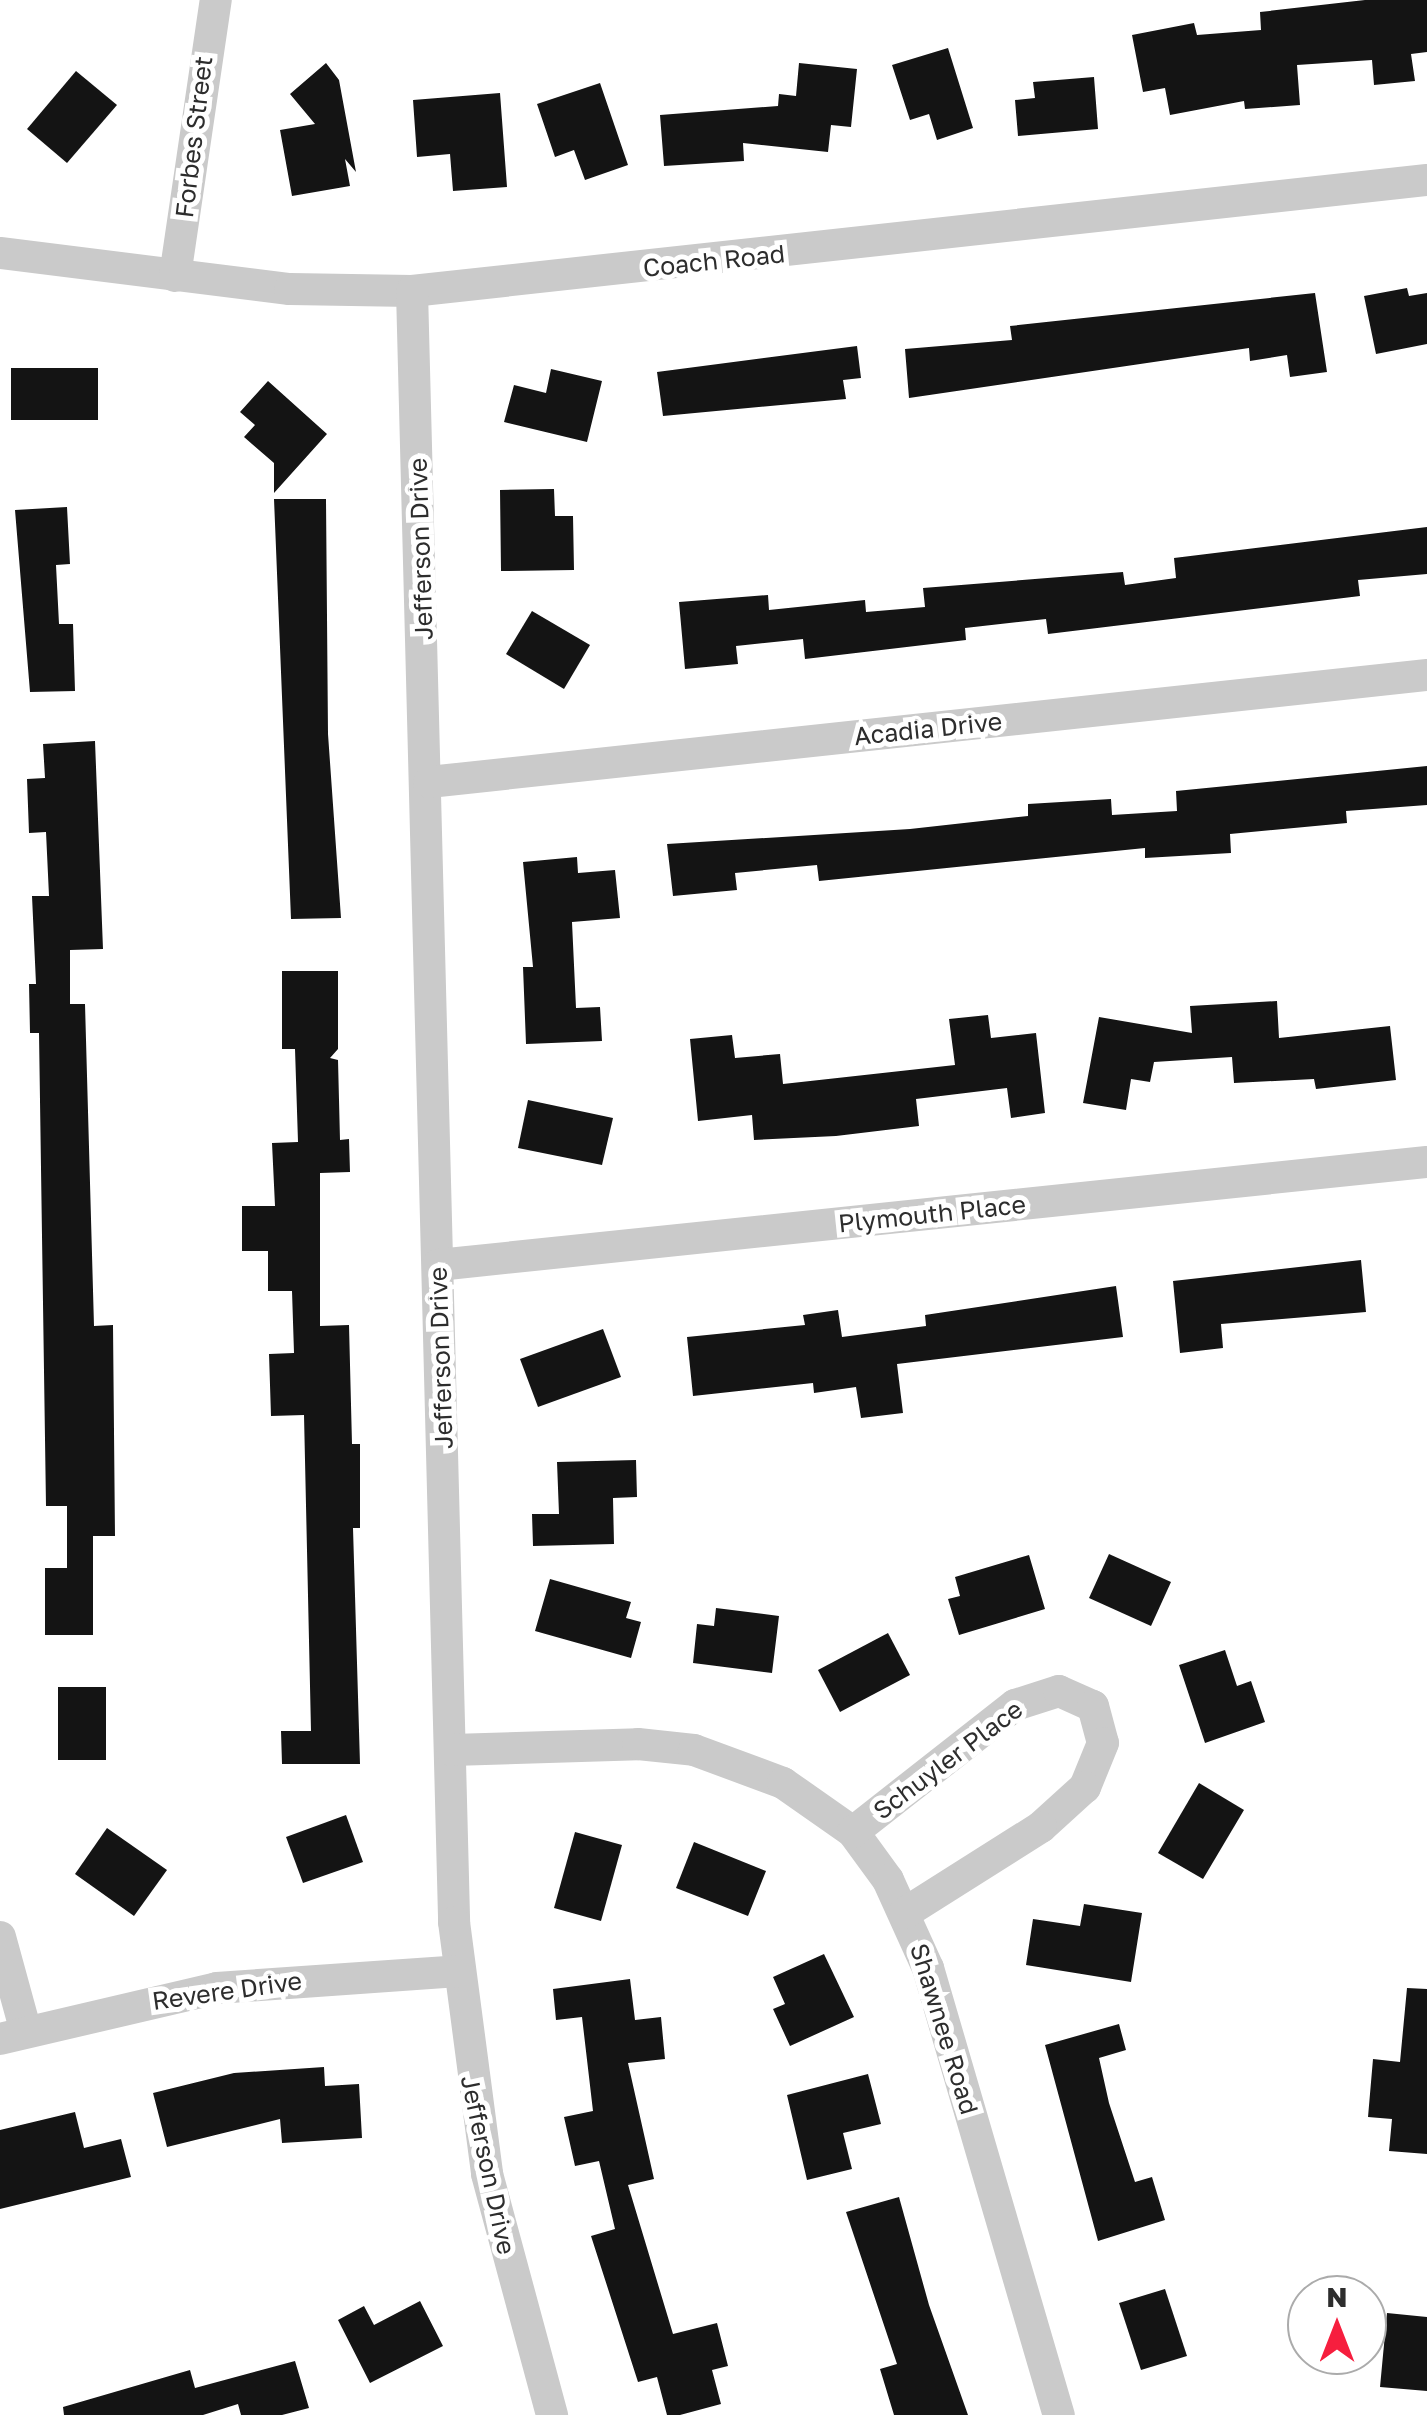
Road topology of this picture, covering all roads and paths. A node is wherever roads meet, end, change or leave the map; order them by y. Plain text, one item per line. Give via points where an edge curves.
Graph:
1 (216, 0) edge
2 (1427, 180) edge
3 (0, 253) edge
4 (175, 276) junction
5 (412, 291) junction
6 (1427, 675) edge
7 (429, 782) junction
8 (1427, 1162) edge
9 (438, 1266) junction
10 (452, 1750) junction
11 (853, 1832) junction
12 (905, 1913) junction
13 (0, 1937) edge
14 (458, 1972) junction
15 (13, 2036) edge
16 (552, 2415) edge
17 (1058, 2415) edge

1 - 4 street, Forbes Street
2 - 5 street, Coach Road
3 - 4 street, Coach Road
4 - 5 street, Coach Road via 290,289
5 - 7 street, Jefferson Drive
6 - 7 street, Acadia Drive
7 - 9 street, Jefferson Drive
8 - 9 street, Plymouth Place
9 - 10 street, Jefferson Drive
10 - 11 street, Shawnee Road via 638,1744 694,1750 782,1783
10 - 14 street, Jefferson Drive
11 - 12 street, Shawnee Road
11 - 12 street, Schuyler Place via 1015,1705 1059,1691 1093,1706 1102,1742 1085,1788 1041,1826
12 - 17 street, Shawnee Road via 928,1968
13 - 15 street
14 - 15 street, Revere Drive via 217,1988
14 - 16 street, Jefferson Drive via 487,2174

